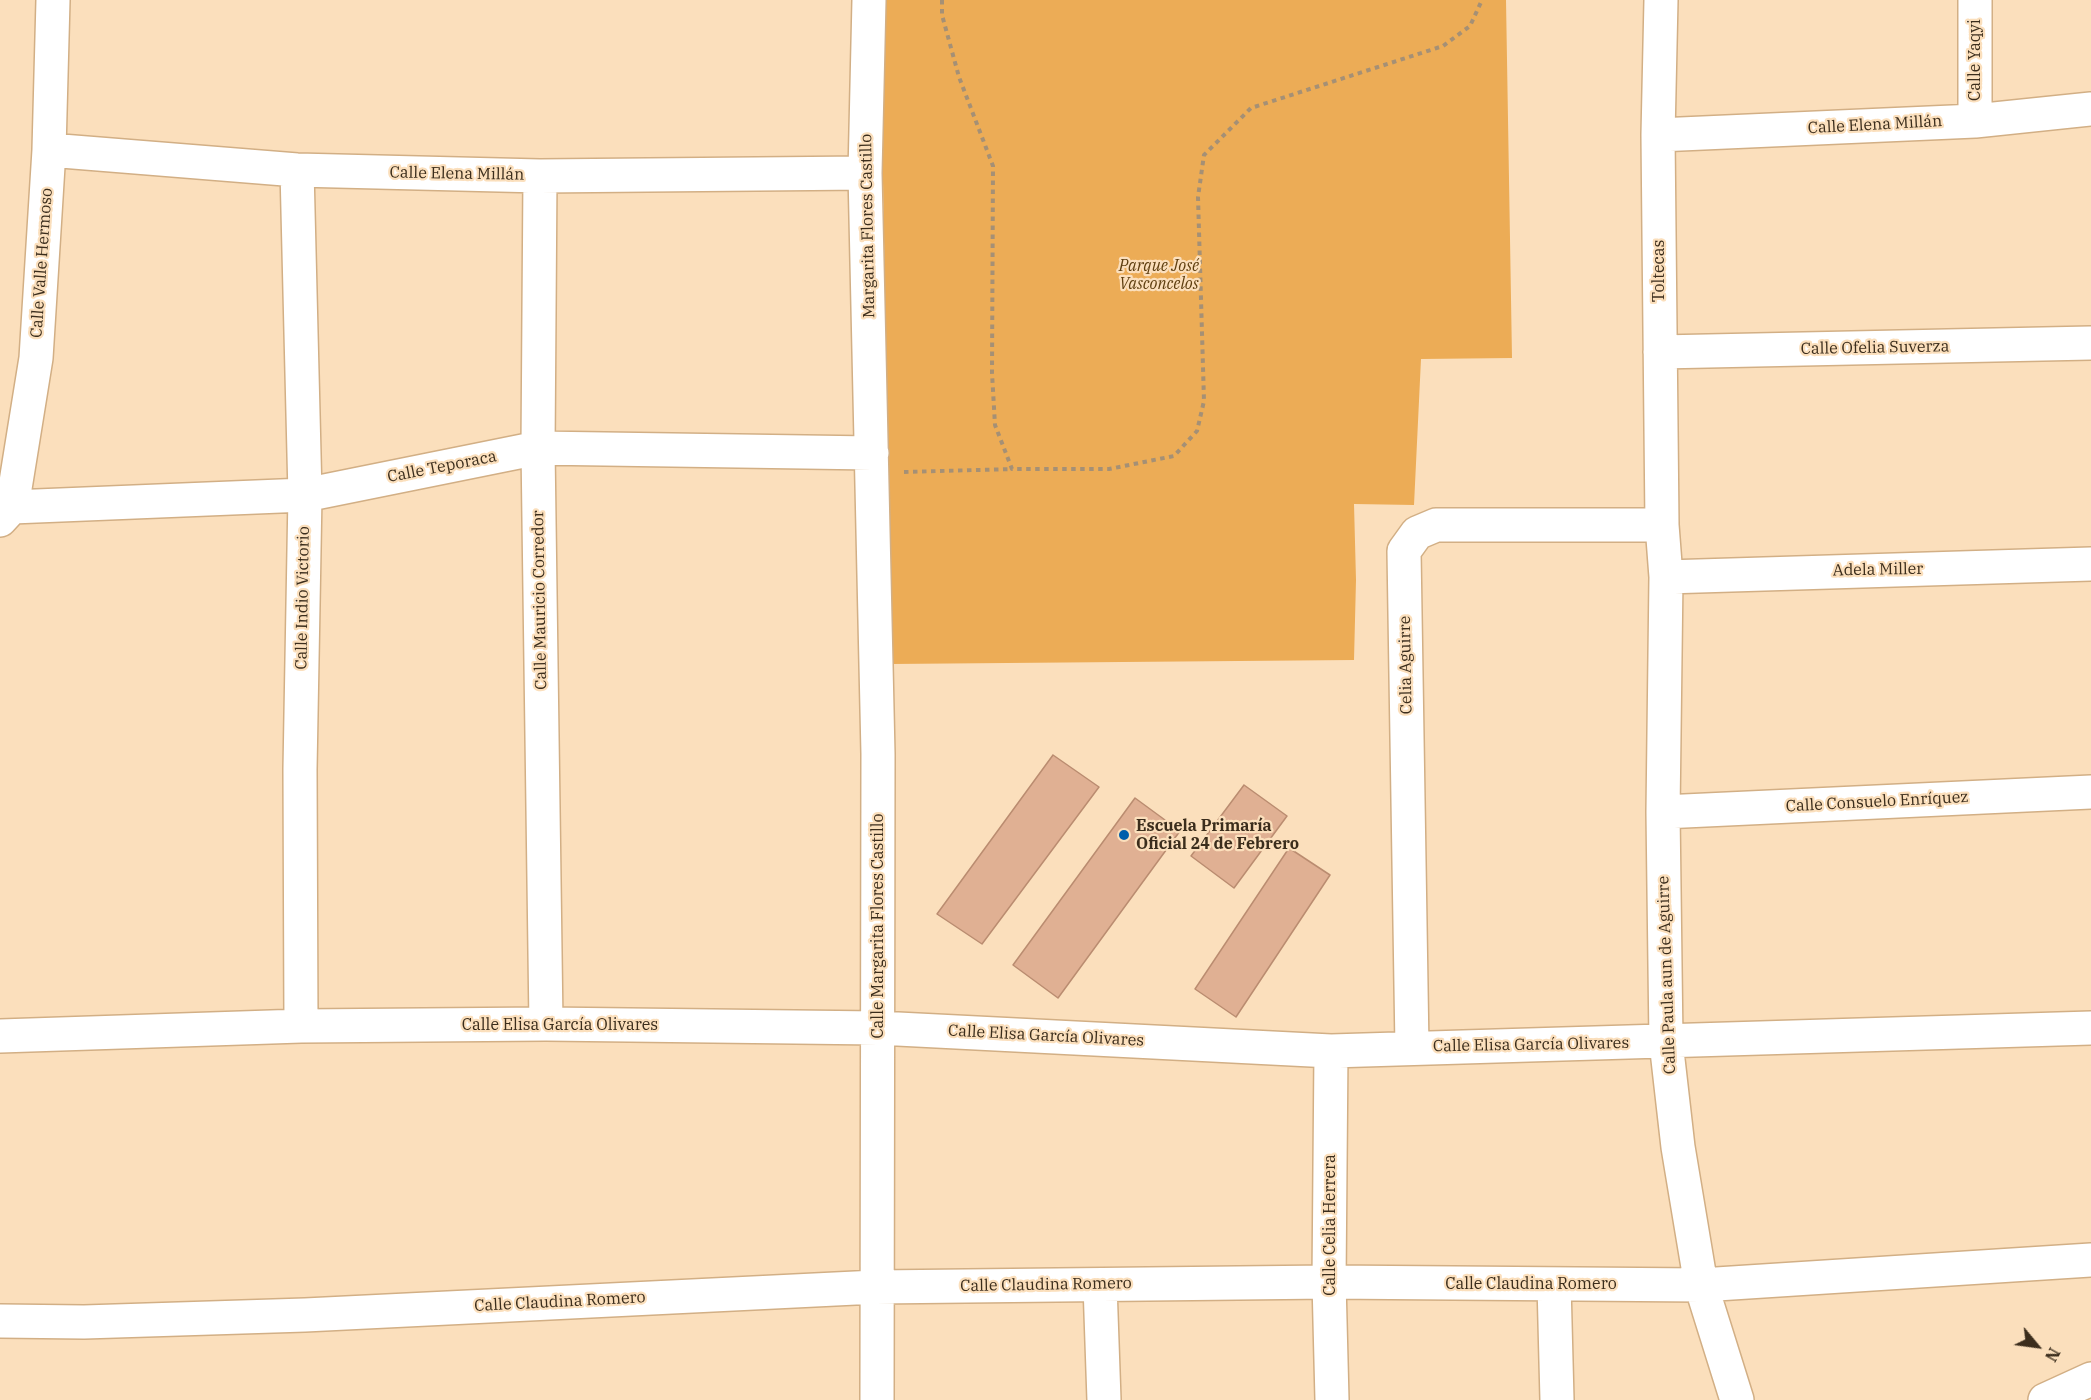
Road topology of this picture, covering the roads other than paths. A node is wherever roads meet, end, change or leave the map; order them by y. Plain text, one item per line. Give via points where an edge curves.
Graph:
1 (53, 0) edge
2 (868, 0) edge
3 (1661, 0) edge
4 (1975, 0) edge
5 (2091, 109) edge
6 (1975, 121) junction
7 (1658, 135) junction
8 (49, 150) junction
9 (297, 170) junction
10 (865, 174) junction
11 (540, 176) junction
12 (2091, 343) edge
13 (1660, 352) junction
14 (538, 448) junction
15 (872, 462) junction
16 (305, 495) junction
17 (6, 513) edge
18 (1662, 534) junction
19 (2091, 564) edge
20 (1666, 577) junction
21 (2091, 792) edge
22 (1663, 812) junction
23 (546, 1024) junction
24 (301, 1026) junction
25 (878, 1028) junction
26 (2091, 1028) edge
27 (0, 1036) edge
28 (1666, 1042) junction
29 (1412, 1048) junction
30 (1331, 1051) junction
31 (2091, 1260) edge
32 (1329, 1282) junction
33 (1554, 1284) junction
34 (1100, 1285) junction
35 (1701, 1285) junction
36 (876, 1287) junction
37 (0, 1321) edge
38 (2091, 1379) edge
39 (877, 1400) edge
40 (1104, 1400) edge
41 (1332, 1400) edge
42 (1557, 1400) edge
43 (1737, 1400) edge
44 (2046, 1400) edge

1 - 8 street, Calle Valle Hermoso
2 - 10 street, Margarita Flores Castillo
3 - 7 street, Toltecas
4 - 6 street, Calle Yaqyi
5 - 6 street, Calle Elena Millán
6 - 7 street, Calle Elena Millán
7 - 13 street, Toltecas
8 - 9 street, Calle Elena Millán
8 - 17 street, Calle Valle Hermoso via 36,358
9 - 11 street, Calle Elena Millán
9 - 16 street, Calle Indio Victorio
10 - 11 street, Calle Elena Millán
10 - 15 street, Margarita Flores Castillo
11 - 14 street, Calle Mauricio Corredor
12 - 13 street, Calle Ofelia Suverza
13 - 18 street, Toltecas
14 - 15 street, Calle Teporaca
14 - 16 street, Calle Teporaca
14 - 23 street, Calle Mauricio Corredor
15 - 25 street, Calle Margarita Flores Castillo
16 - 17 street, Calle Teporaca
16 - 24 street, Calle Indio Victorio
18 - 20 street, Calle Paula aun de Aguirre
18 - 29 street, Celia Aguirre via 1436,525 1417,533 1404,551
19 - 20 street, Adela Miller
20 - 22 street, Calle Paula aun de Aguirre
21 - 22 street, Calle Consuelo Enríquez
22 - 28 street, Calle Paula aun de Aguirre
23 - 24 street, Calle Elisa García Olivares
23 - 25 street, Calle Elisa García Olivares
24 - 27 street, Calle Elisa García Olivares
25 - 30 street, Calle Elisa García Olivares
25 - 36 street, Calle Margarita Flores Castillo
26 - 28 street, Calle Elisa García Olivares
28 - 29 street, Calle Elisa García Olivares
28 - 35 street, Calle Paula aun de Aguirre via 1678,1147
29 - 30 street, Calle Elisa García Olivares
30 - 32 street, Calle Celia Herrera
31 - 35 street, Calle Claudina Romero
32 - 33 street, Calle Claudina Romero
32 - 34 street, Calle Claudina Romero
32 - 41 street, Calle Celia Herrera
33 - 35 street, Calle Claudina Romero
33 - 42 street
34 - 36 street, Calle Claudina Romero
34 - 40 street
35 - 43 street, Calle Paula aun de Aguirre
36 - 37 street, Calle Claudina Romero via 305,1315
36 - 39 street, Calle Margarita Flores Castillo
38 - 44 street

